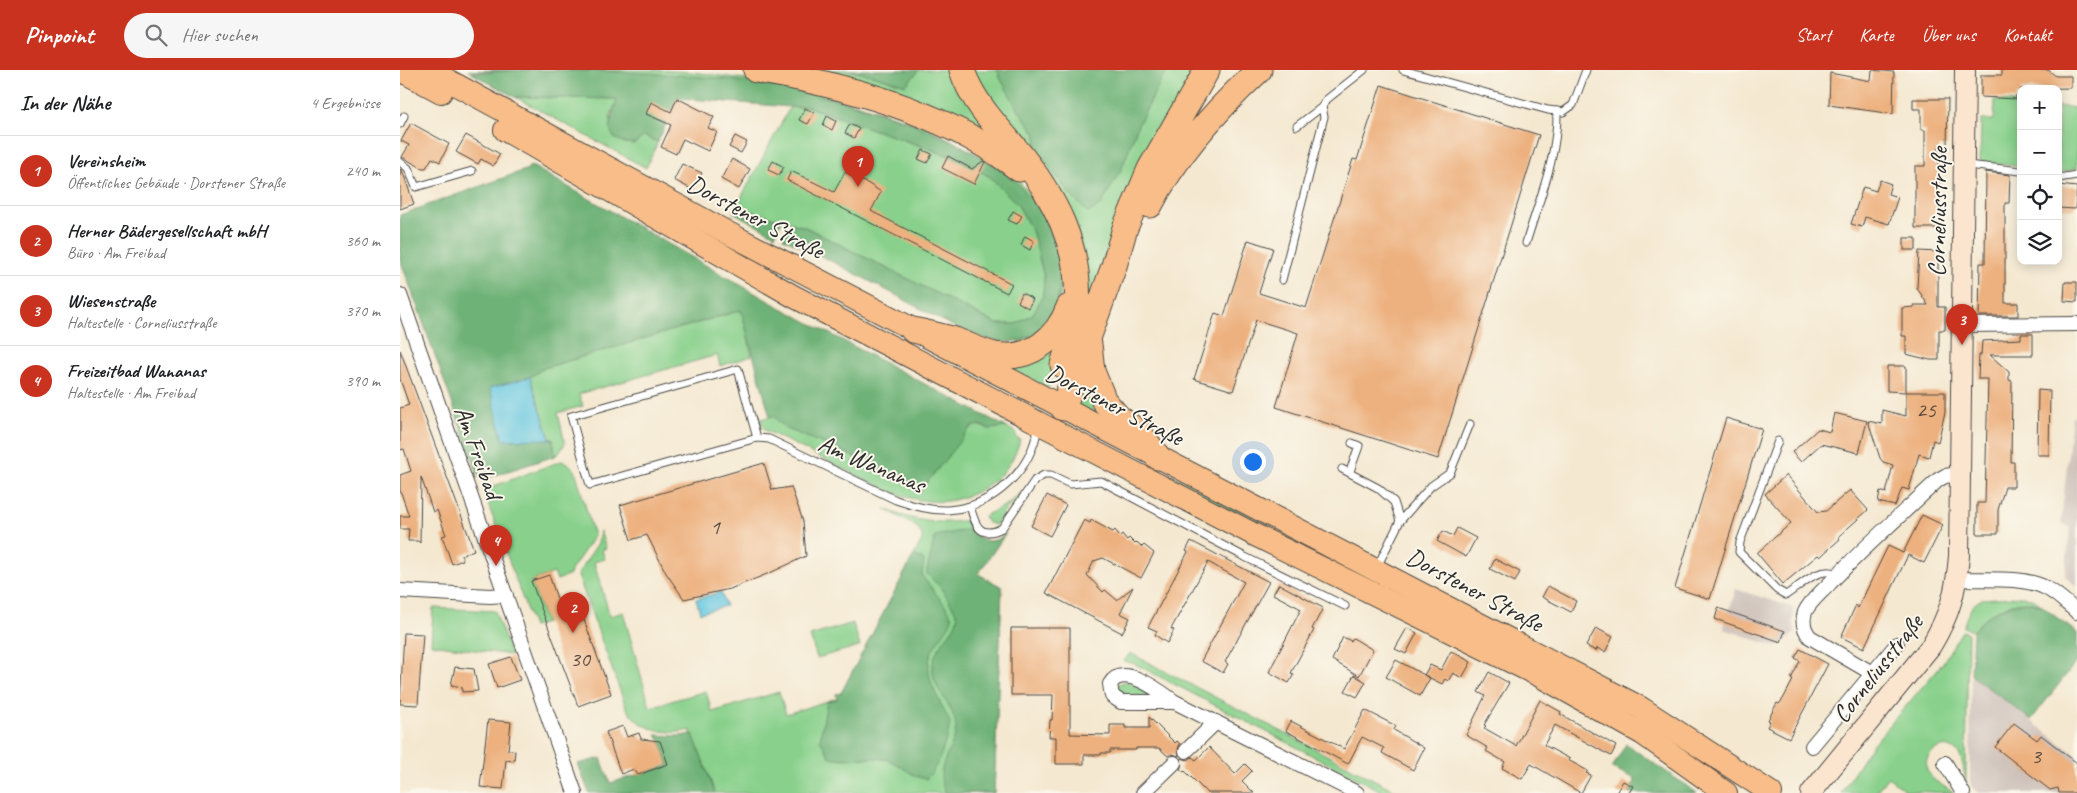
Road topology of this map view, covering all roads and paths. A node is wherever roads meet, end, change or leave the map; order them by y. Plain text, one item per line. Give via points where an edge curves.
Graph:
1 (400, 70) edge
2 (429, 70) edge
3 (756, 70) edge
4 (962, 70) edge
5 (1207, 70) edge
6 (1259, 70) edge
7 (1364, 70) edge
8 (1404, 70) edge
9 (1586, 70) edge
10 (1965, 70) edge
11 (1322, 106) junction
12 (1557, 111) junction
13 (404, 116) dead end
14 (400, 124) edge
15 (1297, 126) dead end
16 (400, 162) edge
17 (1964, 165) junction
18 (472, 171) dead end
19 (2017, 171) edge
20 (2077, 175) edge
21 (2062, 177) edge
22 (1055, 206) junction
23 (1526, 243) dead end
24 (1114, 266) junction
25 (1282, 280) dead end
26 (1076, 286) junction
27 (400, 295) edge
28 (2077, 324) edge
29 (1962, 325) junction
30 (913, 330) junction
31 (1089, 338) junction
32 (1056, 405) junction
33 (1470, 424) dead end
34 (1042, 432) junction
35 (757, 438) junction
36 (1778, 441) dead end
37 (1352, 443) dead end
38 (1158, 457) junction
39 (1342, 469) dead end
40 (1350, 471) junction
41 (1960, 474) junction
42 (970, 506) junction
43 (1400, 521) junction
44 (1839, 574) junction
45 (1371, 579) junction
46 (1957, 579) junction
47 (400, 591) edge
48 (506, 595) junction
49 (1346, 606) dead end
50 (2077, 612) edge
51 (1897, 644) dead end
52 (1872, 673) junction
53 (1175, 702) dead end
54 (1216, 722) junction
55 (1812, 746) dead end
56 (1186, 751) dead end
57 (1174, 763) dead end
58 (1945, 763) dead end
59 (575, 793) edge
60 (1143, 793) edge
61 (1357, 793) edge
62 (1726, 793) edge
63 (1771, 793) edge
64 (1811, 793) edge
65 (1963, 793) edge

1 - 34 main road, Dorstener Straße via 786,292
2 - 30 main road, Dorstener Straße
3 - 22 highway via 846,89 953,128 992,148 1032,181
4 - 22 highway via 972,93 1033,170
5 - 24 highway via 1150,169 1125,228
6 - 24 highway via 1216,114 1163,179
7 - 11 lane
8 - 12 lane
9 - 12 lane via 1573,105 1563,112
10 - 17 main road, Corneliusstraße
11 - 15 lane
11 - 25 lane via 1324,117
12 - 23 lane via 1558,133 1553,156
13 - 14 lane
16 - 18 lane via 408,168 416,187
17 - 19 lane
17 - 29 main road, Corneliusstraße
20 - 21 lane
22 - 26 highway via 1075,257
24 - 31 highway
26 - 30 highway via 1056,333 1042,346 1025,353 995,355 955,340
26 - 32 highway via 1075,320 1058,382
27 - 48 street, Am Freibad
28 - 29 street
29 - 41 main road, Corneliusstraße
30 - 32 main road, Dorstener Straße
31 - 32 highway
31 - 38 highway via 1092,372 1104,400 1118,417 1139,433
32 - 34 main road
32 - 38 main road, Dorstener Straße
33 - 43 lane via 1450,473 1431,486
34 - 42 lane, Am Wananas via 1017,474 985,500
34 - 45 main road, Dorstener Straße via 1257,536
35 - 35 lane via 590,484 571,416 738,369
35 - 42 lane, Am Wananas via 769,439 915,507 949,510
36 - 44 lane via 1738,552 1786,596 1822,571 1831,570
37 - 40 lane via 1359,446
38 - 45 main road, Dorstener Straße
39 - 40 lane
40 - 43 lane via 1394,502
41 - 44 street, Corneliusstraße via 1938,480
41 - 46 main road, Corneliusstraße
42 - 49 lane via 978,528 993,533 1002,528 1040,476 1051,475 1070,484 1101,481
43 - 45 lane
44 - 52 street, Corneliusstraße via 1808,606 1804,614 1805,631
45 - 62 main road, Dorstener Straße via 1643,734
45 - 63 main road, Dorstener Straße via 1641,708
46 - 50 street via 2034,584 2052,591
46 - 64 main road, Corneliusstraße via 1945,623 1931,646
47 - 48 street
48 - 59 street, Am Freibad
51 - 52 street, Corneliusstraße
52 - 55 street, Corneliusstraße
53 - 54 street
54 - 56 street
54 - 61 street
57 - 60 street
58 - 65 street

